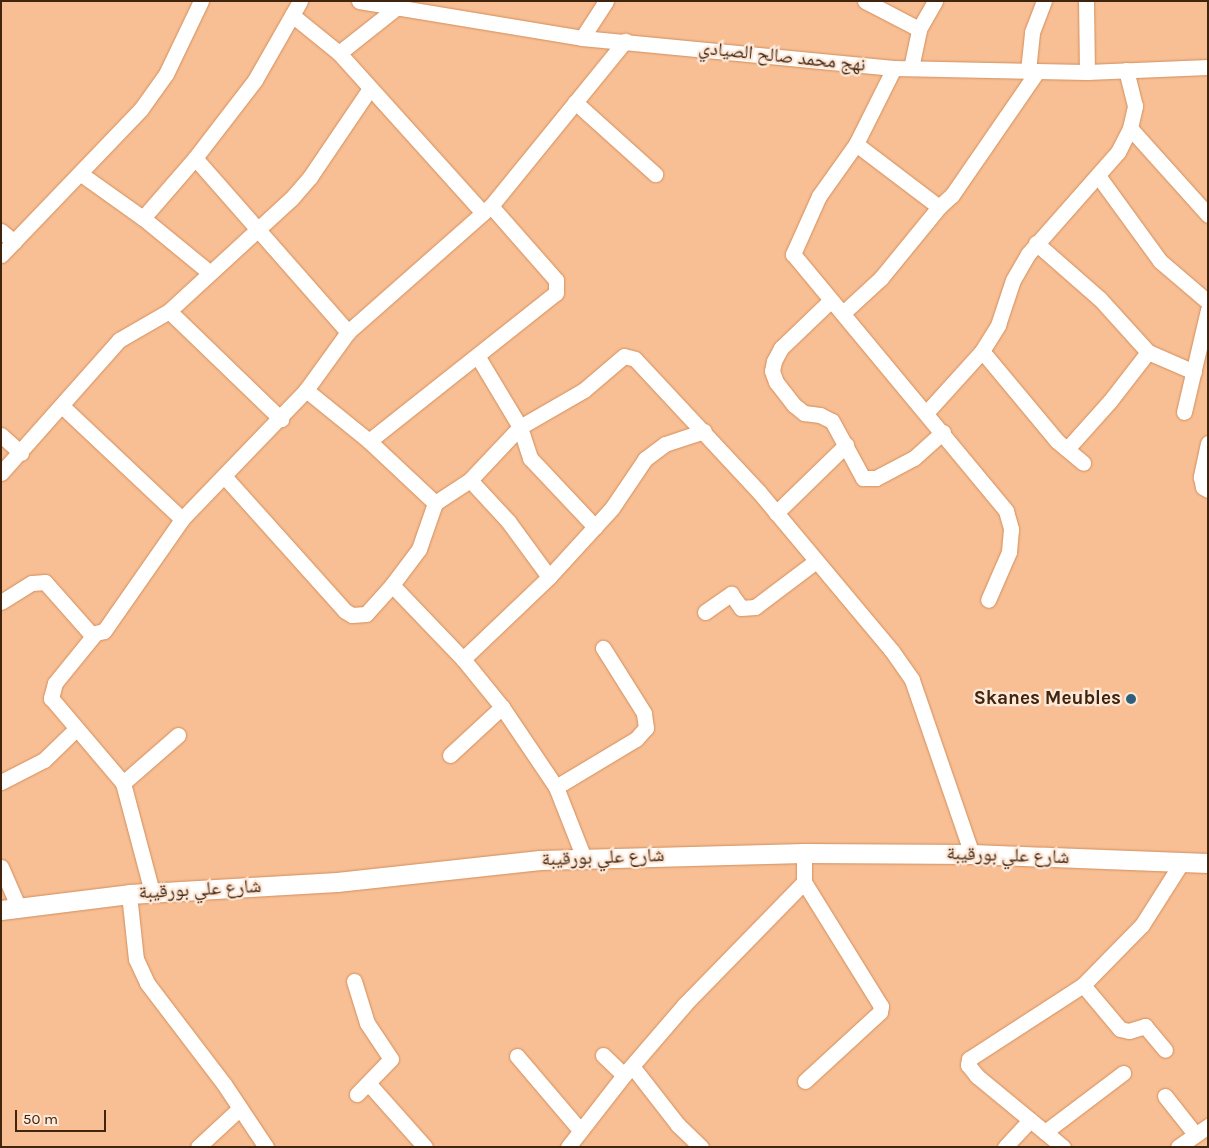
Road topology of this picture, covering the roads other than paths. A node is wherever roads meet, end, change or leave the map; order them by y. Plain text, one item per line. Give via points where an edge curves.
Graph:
1 (202, 1) edge
2 (300, 1) edge
3 (360, 1) edge
4 (606, 1) edge
5 (865, 1) edge
6 (935, 1) edge
7 (1044, 1) edge
8 (1086, 1) edge
9 (397, 7) junction
10 (292, 15) junction
11 (919, 29) junction
12 (582, 38) junction
13 (625, 41) junction
14 (339, 53) junction
15 (894, 68) junction
16 (911, 68) junction
17 (1208, 68) edge
18 (1126, 70) junction
19 (1033, 72) junction
20 (1087, 72) junction
21 (369, 90) junction
22 (575, 102) junction
23 (1130, 128) junction
24 (856, 144) junction
25 (195, 158) junction
26 (82, 174) junction
27 (655, 174) dead end
28 (1099, 177) junction
29 (939, 207) junction
30 (487, 210) junction
31 (1208, 215) edge
32 (143, 218) junction
33 (257, 228) junction
34 (1, 232) edge
35 (14, 242) junction
36 (1036, 243) junction
37 (1, 255) edge
38 (209, 272) junction
39 (830, 301) junction
40 (1208, 302) edge
41 (1208, 310) edge
42 (169, 311) junction
43 (843, 313) junction
44 (348, 332) junction
45 (982, 351) junction
46 (1148, 352) junction
47 (478, 357) junction
48 (1194, 372) junction
49 (306, 390) junction
50 (62, 406) junction
51 (1184, 412) dead end
52 (926, 413) junction
53 (281, 418) junction
54 (520, 427) junction
55 (704, 431) junction
56 (943, 432) junction
57 (1, 435) edge
58 (369, 442) junction
59 (1208, 443) edge
60 (846, 445) junction
61 (1066, 449) junction
62 (21, 453) junction
63 (1083, 463) dead end
64 (1, 473) edge
65 (224, 476) junction
66 (470, 480) junction
67 (1208, 490) edge
68 (435, 503) junction
69 (776, 514) junction
70 (182, 520) junction
71 (596, 527) junction
72 (816, 561) junction
73 (549, 577) junction
74 (392, 585) junction
75 (988, 600) dead end
76 (1, 602) edge
77 (705, 612) dead end
78 (94, 635) junction
79 (603, 648) dead end
80 (463, 659) junction
81 (502, 707) junction
82 (76, 729) junction
83 (178, 735) dead end
84 (450, 755) dead end
85 (1, 782) edge
86 (123, 783) junction
87 (556, 787) junction
88 (804, 853) junction
89 (972, 854) junction
90 (584, 858) junction
91 (1182, 862) junction
92 (1208, 863) edge
93 (1, 867) edge
94 (804, 882) junction
95 (152, 892) junction
96 (129, 894) junction
97 (9, 908) edge
98 (354, 981) dead end
99 (1083, 985) junction
100 (1165, 1050) dead end
101 (517, 1056) dead end
102 (603, 1056) dead end
103 (628, 1070) junction
104 (1123, 1073) dead end
105 (805, 1081) dead end
106 (369, 1084) junction
107 (357, 1094) dead end
108 (1165, 1096) dead end
109 (240, 1108) junction
110 (1030, 1120) junction
111 (580, 1130) junction
112 (1202, 1130) edge
113 (1045, 1132) junction
114 (198, 1147) edge
115 (266, 1147) edge
116 (425, 1147) edge
117 (568, 1147) edge
118 (701, 1147) edge
119 (1005, 1147) edge
120 (1063, 1147) edge
121 (1178, 1147) edge

1 - 26 street via 155,91
2 - 10 street
3 - 9 street, نهج محمد صالح الصيادي
4 - 12 street
5 - 11 street
6 - 11 street
7 - 19 street via 1032,32
8 - 20 street
9 - 12 street, نهج محمد صالح الصيادي
9 - 14 street
10 - 14 street
10 - 25 street via 255,80
11 - 16 street
12 - 13 street, نهج محمد صالح الصيادي
13 - 15 street, نهج محمد صالح الصيادي
13 - 22 street
14 - 21 street
15 - 16 street, نهج محمد صالح الصيادي
15 - 24 street
16 - 19 street, نهج محمد صالح الصيادي
17 - 18 street, نهج محمد صالح الصيادي
18 - 20 street, نهج محمد صالح الصيادي
18 - 23 street via 1135,106
19 - 20 street, نهج محمد صالح الصيادي
19 - 29 street via 952,195
21 - 30 street
21 - 33 street via 310,177
22 - 27 street
22 - 30 street
23 - 28 street via 1118,152
23 - 31 street
24 - 29 street
24 - 39 street via 819,196 793,248 798,260
25 - 32 street
25 - 33 street
26 - 32 street
26 - 35 street
28 - 36 street
28 - 40 street via 1160,261
29 - 43 street via 892,264
30 - 44 street
30 - 47 street via 558,284 550,300
32 - 38 street
33 - 38 street
33 - 44 street
34 - 35 street
35 - 37 street
36 - 45 street via 1019,269 998,325
36 - 46 street via 1100,299
38 - 42 street
39 - 43 street
39 - 60 street via 781,348 772,371 776,382 801,412 832,421
41 - 48 street
42 - 50 street via 119,340
42 - 53 street
43 - 52 street
44 - 49 street
45 - 52 street
45 - 61 street
46 - 48 street
46 - 61 street via 1110,401
47 - 54 street
47 - 58 street
48 - 51 street
49 - 53 street
49 - 58 street
50 - 62 street
50 - 70 street
52 - 56 street
53 - 65 street
54 - 55 street via 584,390 624,356 635,359
54 - 66 street
54 - 71 street via 534,463
55 - 69 street
55 - 71 street via 684,435 653,451
56 - 60 street via 914,458 869,479 859,474
56 - 75 street via 1006,511 1009,522 1009,552
57 - 62 street
58 - 68 street
59 - 67 street via 1201,477 1203,487
60 - 69 street
61 - 63 street
62 - 64 street
65 - 70 street
65 - 74 street via 350,615 366,614
66 - 68 street
66 - 73 street via 508,521
68 - 74 street via 419,548
69 - 72 street
70 - 78 street via 109,626
71 - 73 street
72 - 77 street via 755,607 741,608 731,594
72 - 89 street via 912,680
73 - 80 street
74 - 80 street
76 - 78 street via 32,583 46,582
78 - 82 street via 55,683 51,693 53,702
79 - 87 street via 644,713 646,728 636,739
80 - 81 street
81 - 84 street
81 - 87 street
82 - 85 street via 44,760
82 - 86 street
83 - 86 street
86 - 95 street
87 - 90 street
88 - 89 main road, شارع علي بورقيبة
88 - 90 main road, شارع علي بورقيبة
88 - 94 street
89 - 91 main road, شارع علي بورقيبة
90 - 95 main road, شارع علي بورقيبة via 337,882
91 - 92 main road, شارع علي بورقيبة
91 - 99 street via 1133,936
93 - 97 street
94 - 103 street via 691,999
94 - 105 street via 881,1006 880,1012
95 - 96 main road, شارع علي بورقيبة
96 - 97 main road, شارع علي بورقيبة
96 - 109 street via 136,959 147,982
98 - 106 street via 367,1023 391,1059
99 - 100 street via 1120,1029 1129,1031 1145,1026
99 - 110 street via 968,1062 977,1076
101 - 111 street
102 - 103 street
103 - 111 street
103 - 118 street
104 - 113 street
106 - 107 street
106 - 116 street
108 - 112 street
109 - 114 street
109 - 115 street
110 - 113 street
110 - 119 street
111 - 117 street
112 - 121 street
113 - 120 street

